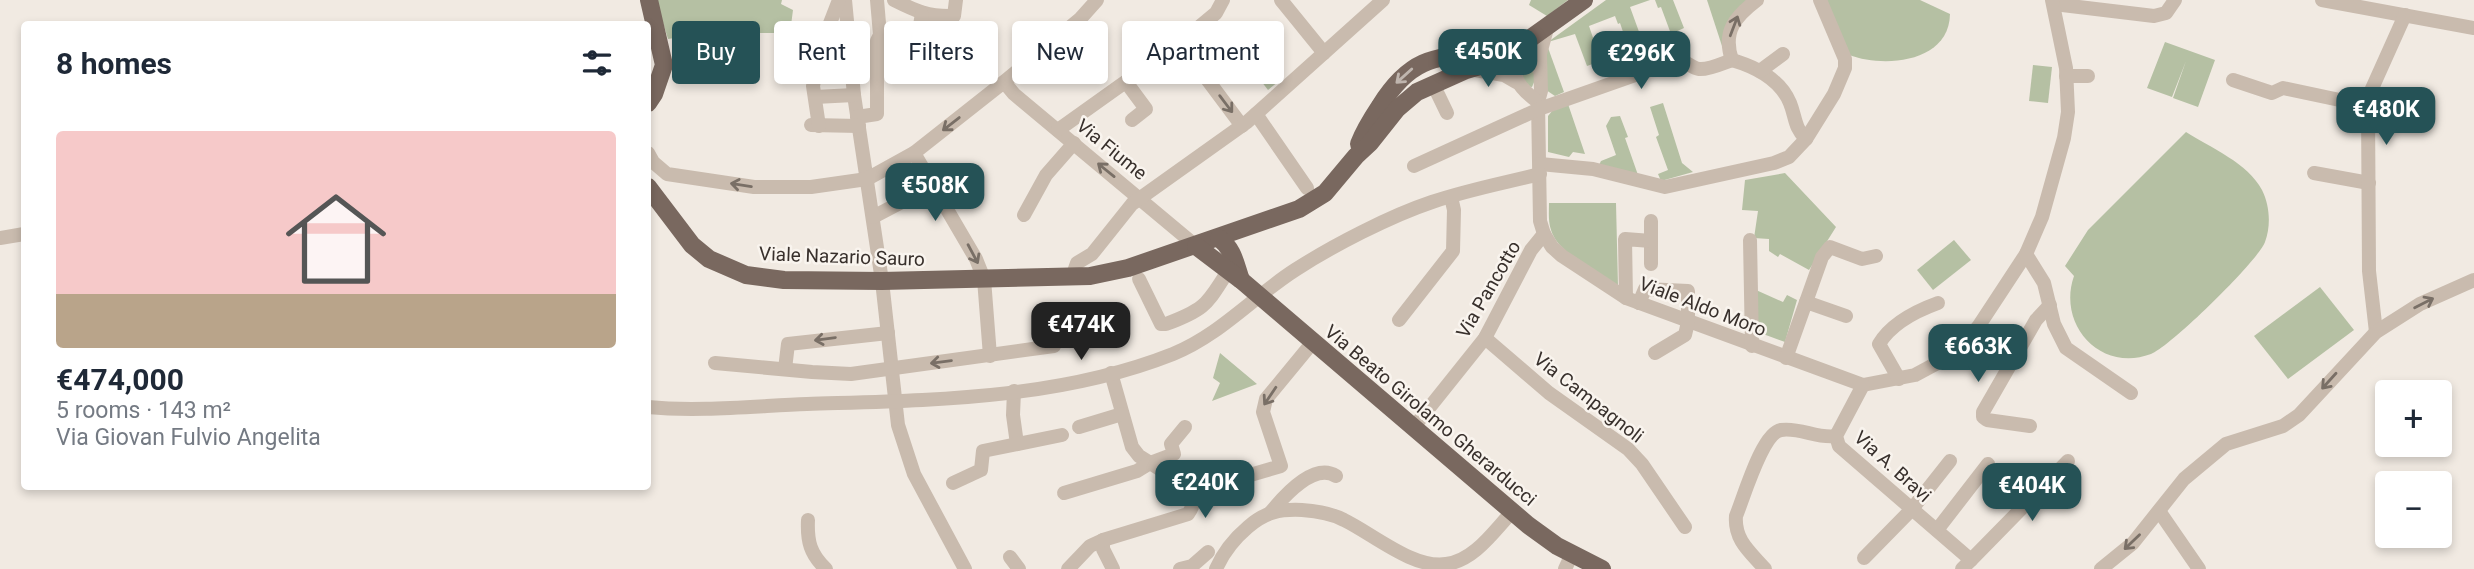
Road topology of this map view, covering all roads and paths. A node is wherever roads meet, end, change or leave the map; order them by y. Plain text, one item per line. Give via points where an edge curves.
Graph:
1 (649, 0) edge
2 (839, 0) edge
3 (845, 0) edge
4 (877, 0) edge
5 (894, 0) edge
6 (956, 0) edge
7 (1097, 0) edge
8 (1223, 0) edge
9 (1282, 0) edge
10 (1383, 0) edge
11 (1584, 0) edge
12 (1757, 0) edge
13 (1820, 0) edge
14 (2175, 0) edge
15 (2322, 0) edge
16 (2053, 2) edge
17 (2116, 5) edge
18 (922, 14) junction
19 (2405, 15) junction
20 (1206, 21) edge
21 (1548, 25) junction
22 (2474, 28) edge
23 (880, 36) junction
24 (1515, 50) junction
25 (1324, 52) junction
26 (1783, 54) dead end
27 (1732, 60) junction
28 (1539, 69) junction
29 (1466, 70) junction
30 (1760, 71) junction
31 (2066, 76) junction
32 (2088, 76) dead end
33 (2232, 80) dead end
34 (1004, 82) junction
35 (1516, 82) junction
36 (1123, 84) edge
37 (1127, 84) edge
38 (1211, 84) edge
39 (1433, 84) junction
40 (814, 91) junction
41 (854, 95) junction
42 (651, 98) edge
43 (1538, 106) junction
44 (2368, 106) junction
45 (1447, 113) dead end
46 (1256, 114) junction
47 (1132, 120) dead end
48 (858, 122) junction
49 (1242, 126) junction
50 (1058, 130) junction
51 (1806, 139) junction
52 (1074, 143) junction
53 (914, 153) junction
54 (1356, 156) junction
55 (651, 158) edge
56 (1414, 166) dead end
57 (1540, 169) junction
58 (2314, 173) dead end
59 (867, 179) junction
60 (2369, 183) junction
61 (934, 185) junction
62 (1307, 188) dead end
63 (651, 191) edge
64 (1451, 197) junction
65 (1142, 199) junction
66 (1024, 215) dead end
67 (873, 217) junction
68 (1651, 222) dead end
69 (1251, 226) junction
70 (21, 234) edge
71 (1544, 234) junction
72 (0, 238) edge
73 (1219, 238) junction
74 (1749, 240) dead end
75 (1651, 241) junction
76 (1196, 246) junction
77 (2026, 254) junction
78 (1876, 256) dead end
79 (1651, 264) dead end
80 (1231, 265) junction
81 (1072, 277) junction
82 (984, 279) junction
83 (1139, 279) dead end
84 (2474, 280) edge
85 (882, 281) junction
86 (1259, 297) junction
87 (1633, 301) junction
88 (1806, 302) junction
89 (1938, 303) dead end
90 (2050, 305) junction
91 (1846, 316) dead end
92 (1399, 320) dead end
93 (1688, 322) junction
94 (888, 332) junction
95 (2376, 332) junction
96 (1485, 338) junction
97 (1313, 342) junction
98 (1752, 345) junction
99 (1054, 346) dead end
100 (1655, 353) dead end
101 (990, 356) junction
102 (1786, 358) junction
103 (715, 363) dead end
104 (892, 367) junction
105 (785, 369) junction
106 (1111, 373) junction
107 (1899, 379) junction
108 (1863, 385) junction
109 (1014, 391) junction
110 (2131, 393) dead end
111 (895, 402) junction
112 (651, 407) edge
113 (1122, 414) junction
114 (1185, 426) dead end
115 (2031, 426) dead end
116 (1079, 427) dead end
117 (1413, 428) junction
118 (1062, 435) dead end
119 (1836, 436) junction
120 (1017, 444) junction
121 (1950, 461) dead end
122 (2068, 461) dead end
123 (1150, 463) junction
124 (1987, 464) dead end
125 (1336, 476) dead end
126 (953, 483) dead end
127 (1192, 492) junction
128 (1064, 493) dead end
129 (1912, 509) junction
130 (2159, 511) junction
131 (1271, 512) junction
132 (1512, 512) junction
133 (808, 520) dead end
134 (1685, 527) dead end
135 (1937, 530) junction
136 (1103, 540) junction
137 (1209, 552) dead end
138 (1864, 558) dead end
139 (1568, 561) edge
140 (1967, 565) edge
141 (826, 569) edge
142 (965, 569) edge
143 (1068, 569) edge
144 (1113, 569) edge
145 (1180, 569) edge
146 (1216, 569) edge
147 (1602, 569) edge
148 (1765, 569) edge
149 (2101, 569) edge
150 (2199, 569) edge

1 - 42 main road via 664,65
2 - 40 street via 820,49
3 - 41 street
4 - 23 street
5 - 18 street
6 - 18 street via 954,16
7 - 34 street
8 - 20 street
9 - 25 street
10 - 25 street
11 - 21 main road, Viale Nazario Sauro
27 -> 12 street via 1732,26
13 - 51 street via 1846,59 1834,94
14 - 17 street via 2158,16
15 - 19 street
16 - 17 street
16 - 31 street, Viale Aldo Moro
18 - 23 street via 916,30 887,30
19 - 22 street
19 - 44 street
21 - 24 main road, Viale Nazario Sauro
21 - 28 street
23 - 48 street via 877,114
24 - 28 street
24 - 29 main road, Viale Nazario Sauro via 1500,61
24 - 35 street
24 -> 54 main road, Viale Nazario Sauro via 1447,56 1407,71 1374,115
25 - 46 street
26 - 30 street
27 - 30 street
27 - 43 street via 1698,69 1678,60
28 - 43 street
29 - 35 street via 1488,71
29 - 39 main road, Viale Nazario Sauro
30 - 51 street via 1779,86
31 - 32 street
31 - 77 street, Viale Aldo Moro via 2064,138 2042,217
33 - 44 street via 2272,93 2283,88
34 - 50 street, Via Fiume
34 -> 53 street
35 - 43 street
36 - 50 street
37 - 47 street via 1146,109
38 -> 49 street
39 - 45 street
39 - 54 main road, Viale Nazario Sauro via 1396,109
40 - 41 street
40 - 48 street via 814,126
41 - 48 street
43 - 56 street
43 - 57 street
44 - 60 street
46 - 49 street
46 - 62 street
48 - 59 street
49 - 65 street
50 - 52 street, Via Fiume
51 - 57 street via 1789,157 1774,163 1665,187 1592,169
65 -> 52 street, Via Fiume
52 - 66 street via 1046,175
53 - 59 street
53 - 61 street
54 - 69 main road, Viale Nazario Sauro via 1325,193 1298,209
59 -> 55 street via 811,187 754,187 667,174
57 - 64 street
57 - 71 street
58 - 60 street
59 - 67 street
60 - 95 street via 2370,281
61 - 67 street
61 -> 82 street
63 - 85 main road, Viale Nazario Sauro via 692,245 727,268 784,280
64 - 86 street via 1400,215 1327,252
64 - 92 street via 1453,251
65 - 76 street, Via Fiume
65 - 81 street via 1132,204 1092,254 1077,263
67 - 85 street
68 - 75 street
69 - 73 main road, Viale Nazario Sauro
69 - 80 main road
70 - 72 street
71 - 87 street, Viale Aldo Moro via 1562,256
71 - 96 street, Via Pancotto
73 - 76 main road, Viale Nazario Sauro
73 - 80 main road via 1230,248
74 - 98 street
75 - 79 street
75 - 87 street via 1625,240
76 - 80 main road
76 - 81 main road, Viale Nazario Sauro via 1112,273
77 - 90 street via 2044,283
77 - 107 street, Viale Aldo Moro via 1962,348 1940,363
78 - 88 street, Viale Aldo Moro via 1862,260 1830,247
80 - 83 street via 1203,307 1166,324 1161,324
80 - 86 main road, Via Beato Girolamo Gherarducci
81 - 82 main road, Viale Nazario Sauro
82 - 85 main road, Viale Nazario Sauro
82 - 101 street
95 -> 84 street via 2420,304
85 - 94 street
86 - 97 main road, Via Beato Girolamo Gherarducci
86 - 106 street via 1209,336 1173,354
87 - 93 street, Viale Aldo Moro
87 - 93 street via 1645,289 1688,291
88 - 91 street
88 - 102 street, Viale Aldo Moro
89 - 107 street via 1904,320 1880,344
90 - 110 street via 2066,348
90 - 115 street via 2036,320 1983,412 1987,420
93 - 98 street, Viale Aldo Moro
93 - 100 street via 1685,335
94 - 104 street
94 -> 105 street via 788,344
95 -> 130 street via 2299,415 2283,426 2226,444 2184,479
96 - 117 street, Via Pancotto
96 - 134 street, Via Campagnoli via 1549,393 1628,449
97 - 117 main road, Via Beato Girolamo Gherarducci
97 -> 127 street via 1263,405 1281,466
98 - 102 street, Viale Aldo Moro
99 - 101 street
101 -> 104 street
102 - 108 street, Viale Aldo Moro
103 - 105 street
104 - 105 street via 836,374
104 - 111 street
106 - 109 street
106 - 113 street
107 - 108 street, Viale Aldo Moro
108 - 119 street, Via A. Bravi
109 - 111 street
109 - 120 street
111 - 112 street
111 - 142 street via 914,474
113 - 116 street
113 - 123 street via 1132,447
114 - 123 street via 1171,444 1174,454
117 - 132 main road, Via Beato Girolamo Gherarducci
118 - 120 street
119 - 129 street, Via A. Bravi via 1839,446
119 - 148 street via 1779,430 1767,440 1735,528 1740,542
120 - 126 street via 983,451 981,470
121 - 129 street
122 - 140 street, Via A. Bravi
123 - 127 street
123 - 128 street
124 - 135 street
125 - 131 street via 1319,473 1294,486
127 - 136 street via 1193,507 1188,514
129 - 135 street, Via A. Bravi
129 - 138 street
130 -> 149 street via 2133,543
130 - 150 street
131 - 132 street via 1288,509 1331,515 1410,557 1436,565 1457,562 1475,552
131 - 146 street via 1241,533
132 - 139 main road, Via Beato Girolamo Gherarducci
133 - 141 street via 807,539
135 - 140 street, Via A. Bravi
136 - 143 street via 1090,546
136 - 144 street
137 - 145 street
139 - 147 main road, Via Beato Girolamo Gherarducci

